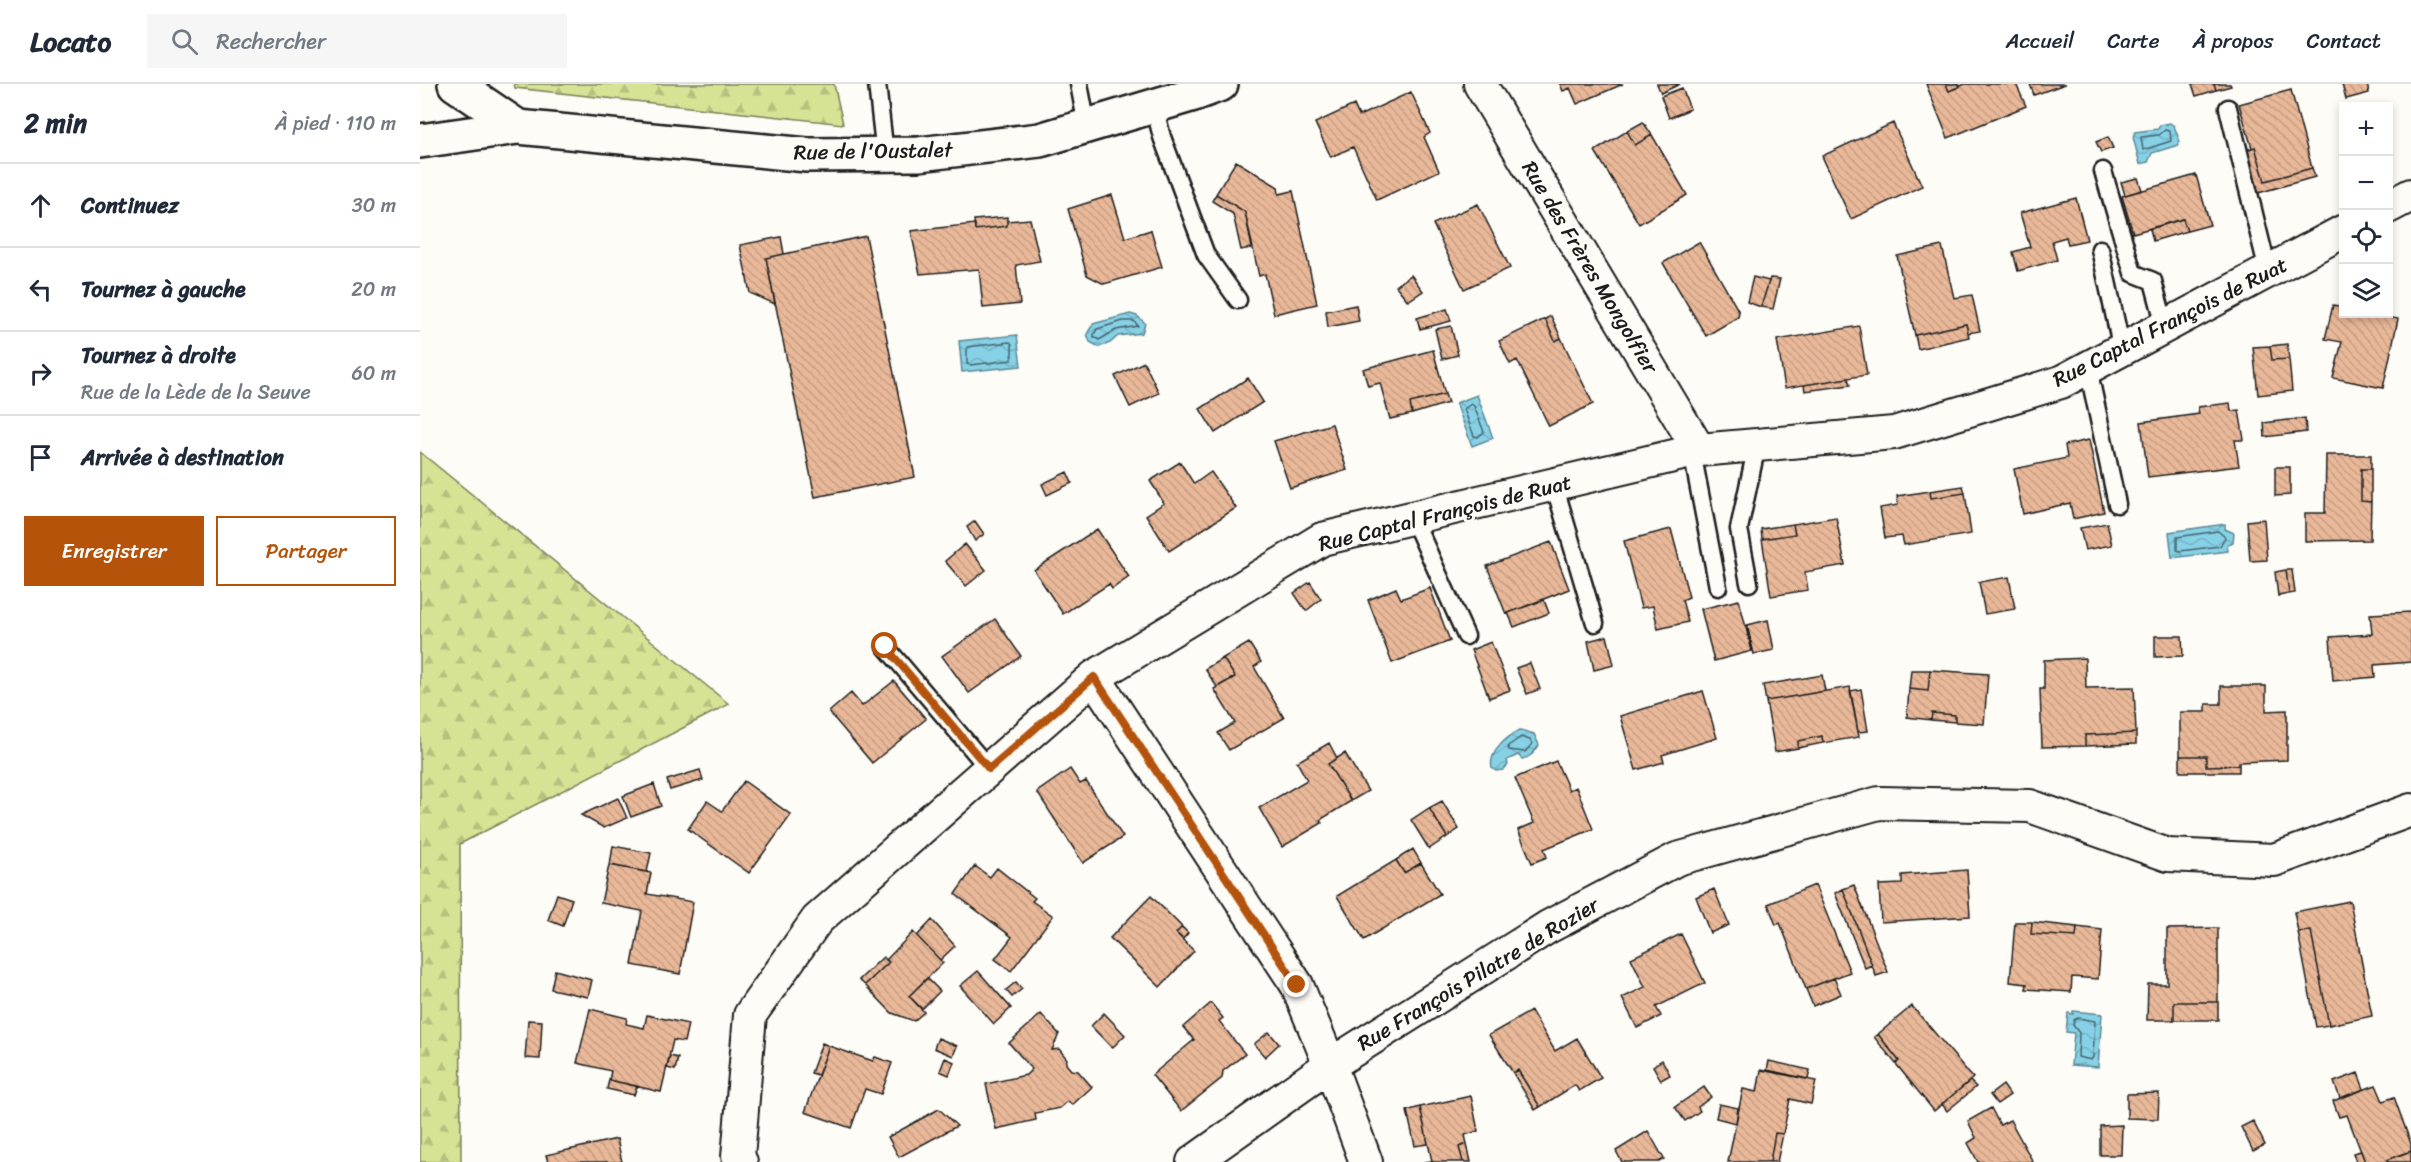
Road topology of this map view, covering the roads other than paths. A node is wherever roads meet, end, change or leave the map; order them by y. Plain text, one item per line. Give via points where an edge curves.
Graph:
1 (455, 84) edge
2 (877, 84) edge
3 (1079, 84) edge
4 (1221, 84) edge
5 (1480, 84) edge
6 (1154, 106) junction
7 (2228, 108) dead end
8 (1086, 126) junction
9 (518, 127) junction
10 (420, 141) edge
11 (885, 155) junction
12 (2103, 171) dead end
13 (2411, 195) edge
14 (2393, 204) edge
15 (2339, 233) edge
16 (2100, 249) dead end
17 (2268, 271) junction
18 (1238, 300) dead end
19 (2165, 326) junction
20 (2122, 350) junction
21 (2088, 368) junction
22 (1757, 445) junction
23 (1695, 451) junction
24 (1554, 484) junction
25 (2117, 504) dead end
26 (1413, 518) junction
27 (1749, 583) dead end
28 (1718, 587) dead end
29 (1595, 623) dead end
30 (1466, 636) dead end
31 (885, 646) dead end
32 (1094, 677) junction
33 (989, 769) junction
34 (2411, 810) edge
35 (1330, 1065) junction
36 (741, 1162) edge
37 (1193, 1162) edge
38 (1366, 1162) edge

1 - 9 street, Rue de l'Oustalet
2 - 11 lane
3 - 8 lane
4 - 6 street, Rue de l'Oustalet
5 - 23 street, Rue des Frères Mongolfier
6 - 8 street, Rue de l'Oustalet
6 - 18 lane via 1206,255
7 - 17 lane
8 - 11 street, Rue de l'Oustalet via 1040,140
9 - 10 street, Rue de l'Oustalet
9 - 11 street, Rue de l'Oustalet via 807,156
12 - 19 lane via 2133,273 2153,281
13 - 14 street
15 - 17 street, Rue Captal François de Ruat
16 - 20 lane
17 - 19 street, Rue Captal François de Ruat
19 - 20 street, Rue Captal François de Ruat
20 - 21 street, Rue Captal François de Ruat
21 - 22 street, Rue Captal François de Ruat via 2061,382 1894,433
21 - 25 lane
22 - 23 street, Rue Captal François de Ruat
22 - 27 lane via 1739,529
23 - 24 street, Rue Captal François de Ruat
23 - 28 lane
24 - 26 street, Rue Captal François de Ruat
24 - 29 lane
26 - 30 lane
26 - 32 street, Rue Captal François de Ruat via 1322,539
31 - 33 lane
32 - 33 street, Rue Captal François de Ruat
32 - 35 street via 1297,985
33 - 36 street, Rue Captal François de Ruat via 817,920 750,1015 738,1157
34 - 35 street, Rue François Pilatre de Rozier via 2274,860 2168,855 2030,806 1879,803 1677,859 1548,927
35 - 37 street, Rue François Pilatre de Rozier
35 - 38 street

